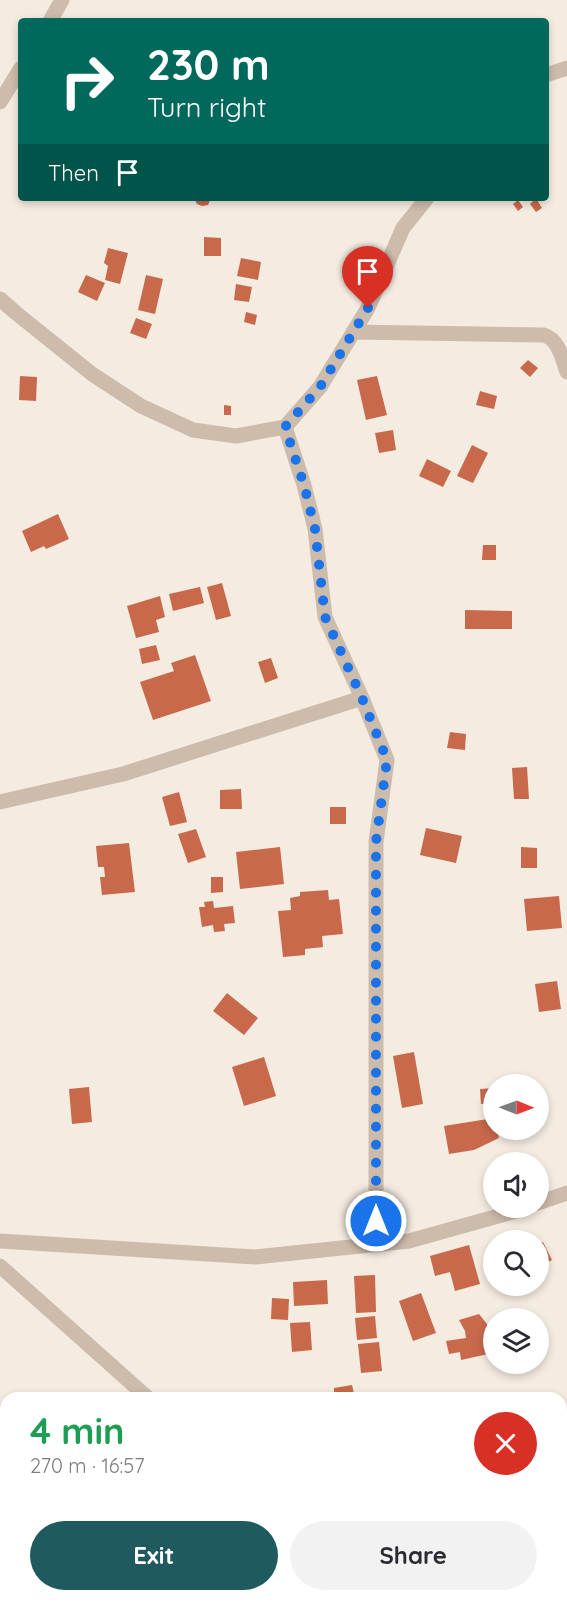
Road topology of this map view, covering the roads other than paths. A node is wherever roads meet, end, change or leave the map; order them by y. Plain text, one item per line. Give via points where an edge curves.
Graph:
1 (62, 0) edge
2 (52, 18) edge
3 (567, 68) edge
4 (18, 73) edge
5 (549, 74) edge
6 (0, 102) edge
7 (425, 201) edge
8 (0, 299) edge
9 (353, 332) junction
10 (567, 372) edge
11 (285, 427) junction
12 (362, 698) junction
13 (0, 802) edge
14 (567, 1193) edge
15 (549, 1199) edge
16 (491, 1218) edge
17 (0, 1241) edge
18 (376, 1245) junction
19 (0, 1266) edge
20 (141, 1392) edge

1 - 2 street
3 - 5 street
4 - 6 street
7 - 9 street via 403,228 368,308
8 - 11 street via 92,374 141,406 193,430 236,436
9 - 10 street via 544,335 551,337 558,347
9 - 11 street via 320,387
11 - 12 street via 315,529 325,617
12 - 13 street via 123,774
12 - 18 street via 387,760 376,842
14 - 15 street
16 - 18 street via 409,1241
17 - 18 street via 255,1257
19 - 20 street

